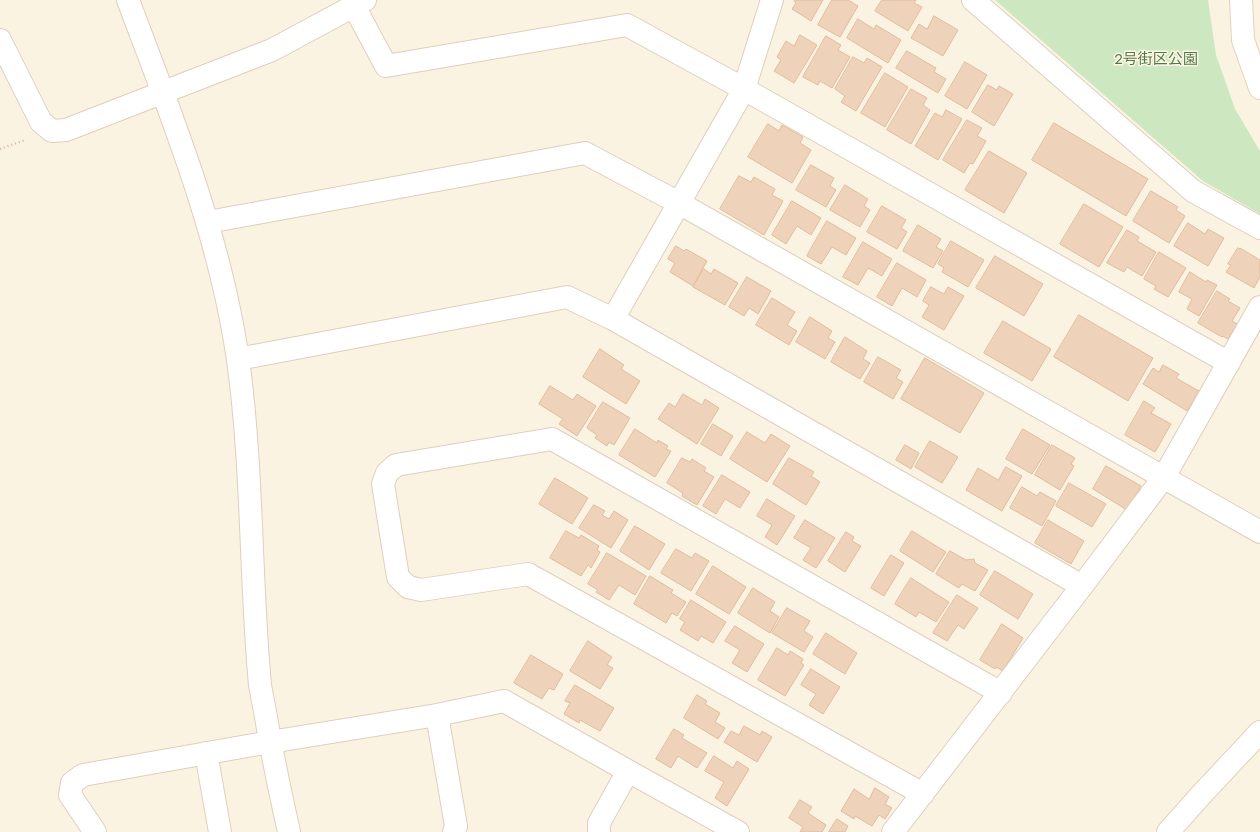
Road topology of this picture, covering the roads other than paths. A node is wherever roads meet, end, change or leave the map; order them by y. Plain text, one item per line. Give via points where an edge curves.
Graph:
1 (128, 0) edge
2 (772, 0) edge
3 (973, 0) edge
4 (1241, 0) edge
5 (359, 3) edge
6 (0, 40) edge
7 (1260, 88) edge
8 (744, 89) junction
9 (163, 93) junction
10 (679, 203) junction
11 (208, 222) junction
12 (1260, 228) edge
13 (1260, 307) edge
14 (613, 319) junction
15 (238, 359) junction
16 (1229, 363) junction
17 (1164, 477) junction
18 (1260, 532) edge
19 (1082, 586) junction
20 (1001, 693) junction
21 (437, 715) junction
22 (1260, 732) edge
23 (270, 742) junction
24 (206, 753) junction
25 (628, 771) junction
26 (923, 794) junction
27 (95, 832) edge
28 (220, 832) edge
29 (289, 832) edge
30 (454, 832) edge
31 (599, 832) edge
32 (738, 832) edge
33 (893, 832) edge
34 (1168, 832) edge

1 - 9 street
2 - 8 street
3 - 12 street via 1193,191
4 - 7 street via 1243,40
5 - 8 street via 386,66 627,25
5 - 9 street via 272,50
6 - 9 street via 41,122 52,131 66,130
8 - 10 street
8 - 16 street
9 - 11 street
10 - 11 street via 585,153
10 - 14 street
10 - 17 street
11 - 15 street via 226,294
13 - 16 street
14 - 15 street via 567,296
14 - 19 street
15 - 23 street via 246,434 260,686
16 - 17 street
17 - 18 street
17 - 19 street
19 - 20 street
20 - 26 street
20 - 26 street via 552,439 396,465 387,473 383,484 398,577 408,587 421,590 528,574
21 - 23 street
21 - 25 street via 504,701
21 - 30 street via 456,826
22 - 34 street
23 - 24 street
23 - 29 street
24 - 27 street via 83,775 72,783 70,795
24 - 28 street
25 - 31 street via 599,823
25 - 32 street
26 - 33 street

